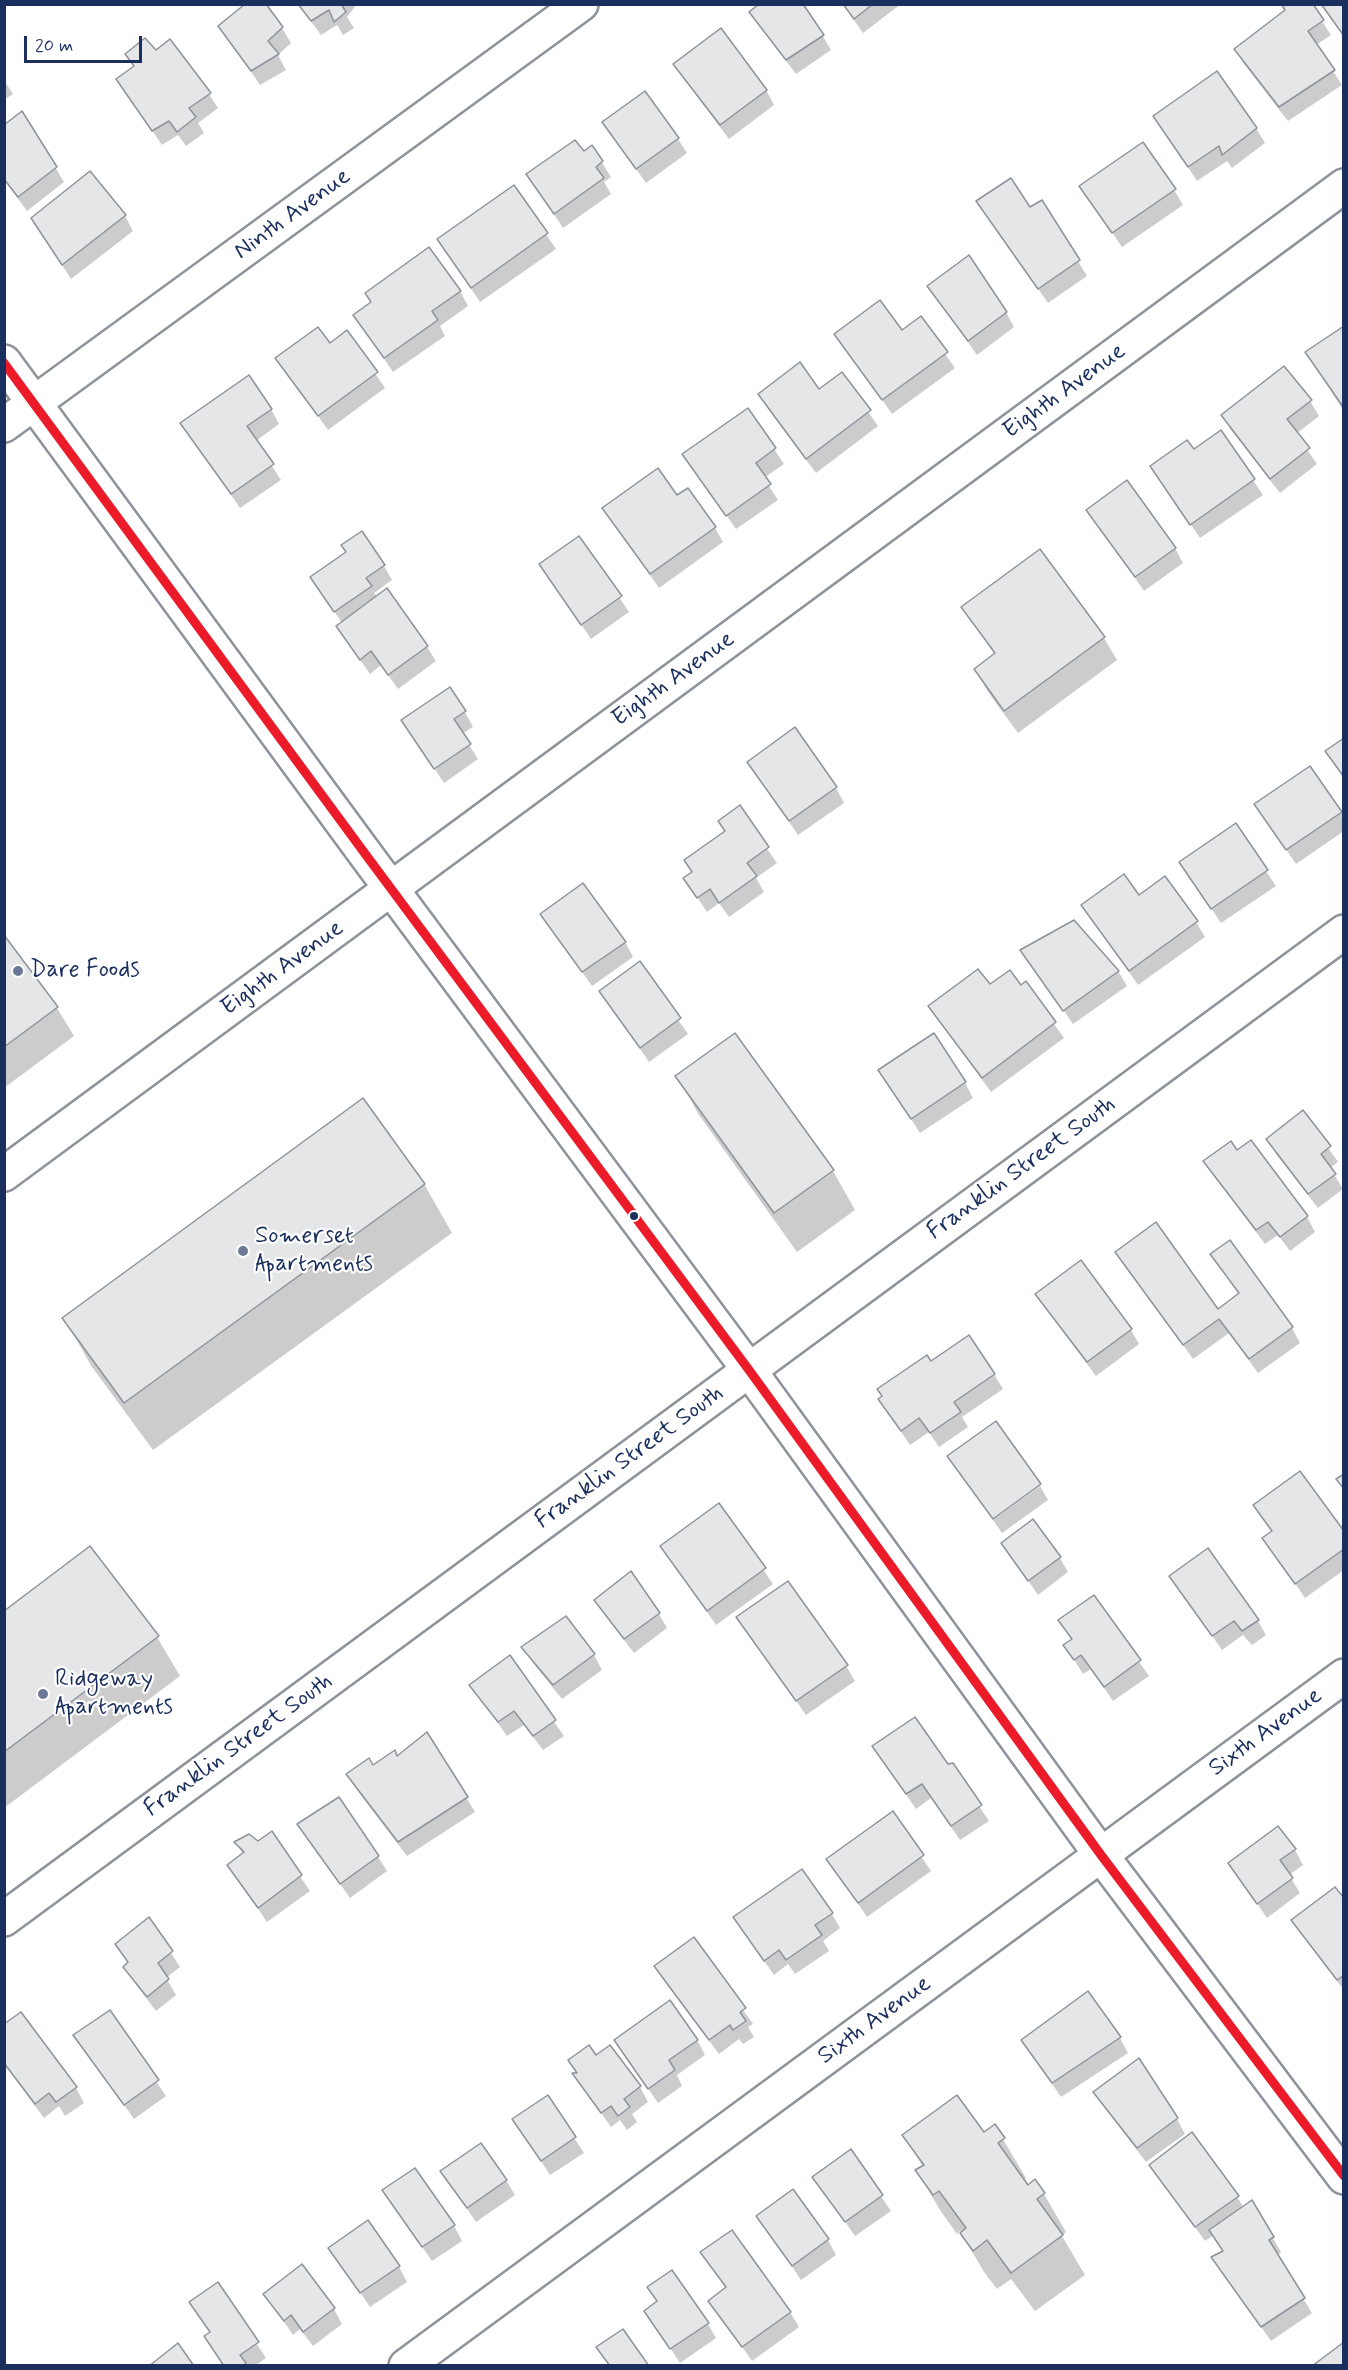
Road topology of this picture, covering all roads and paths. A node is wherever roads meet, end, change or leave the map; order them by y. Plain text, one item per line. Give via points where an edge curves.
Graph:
1 (581, 4) edge
2 (1344, 186) edge
3 (4, 362) edge
4 (34, 403) junction
5 (4, 425) edge
6 (392, 889) junction
7 (1344, 932) edge
8 (4, 1174) edge
9 (749, 1370) junction
10 (1344, 1676) edge
11 (1101, 1855) junction
12 (4, 1919) edge
13 (1344, 2177) edge
14 (406, 2366) edge

1 - 4 street, Ninth Avenue
2 - 6 street, Eighth Avenue
3 - 4 street
4 - 5 street, Ninth Avenue
4 - 6 street
6 - 8 street, Eighth Avenue
6 - 9 street
7 - 9 street, Franklin Street South
9 - 11 street
9 - 12 street, Franklin Street South
10 - 11 street, Sixth Avenue
11 - 13 street
11 - 14 street, Sixth Avenue

